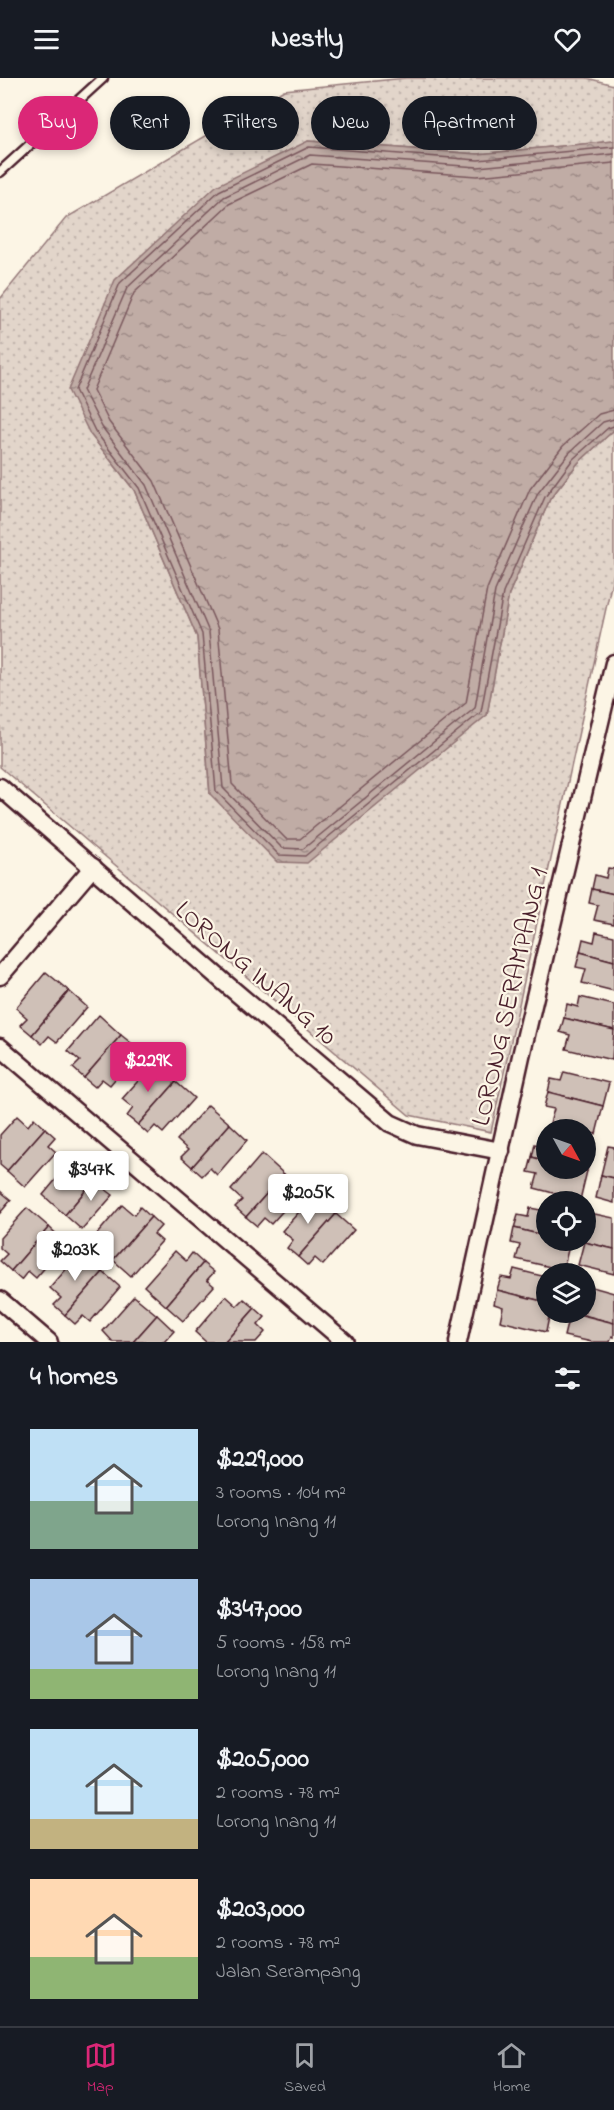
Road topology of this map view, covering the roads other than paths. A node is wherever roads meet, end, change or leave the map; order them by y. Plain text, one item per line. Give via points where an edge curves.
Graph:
1 (103, 78) edge
2 (0, 172) edge
3 (614, 663) edge
4 (0, 787) edge
5 (93, 867) junction
6 (0, 976) edge
7 (0, 1047) edge
8 (501, 1151) junction
9 (0, 1300) edge
10 (49, 1342) edge
11 (345, 1342) edge
12 (458, 1342) edge

1 - 2 lane
3 - 8 street, LORONG SERAMPANG 1
4 - 5 street, LORONG INANG 10
5 - 6 street
5 - 8 street, LORONG INANG 10 via 390,1123 417,1136
7 - 11 street
8 - 12 street, LORONG SERAMPANG 1
9 - 10 street

